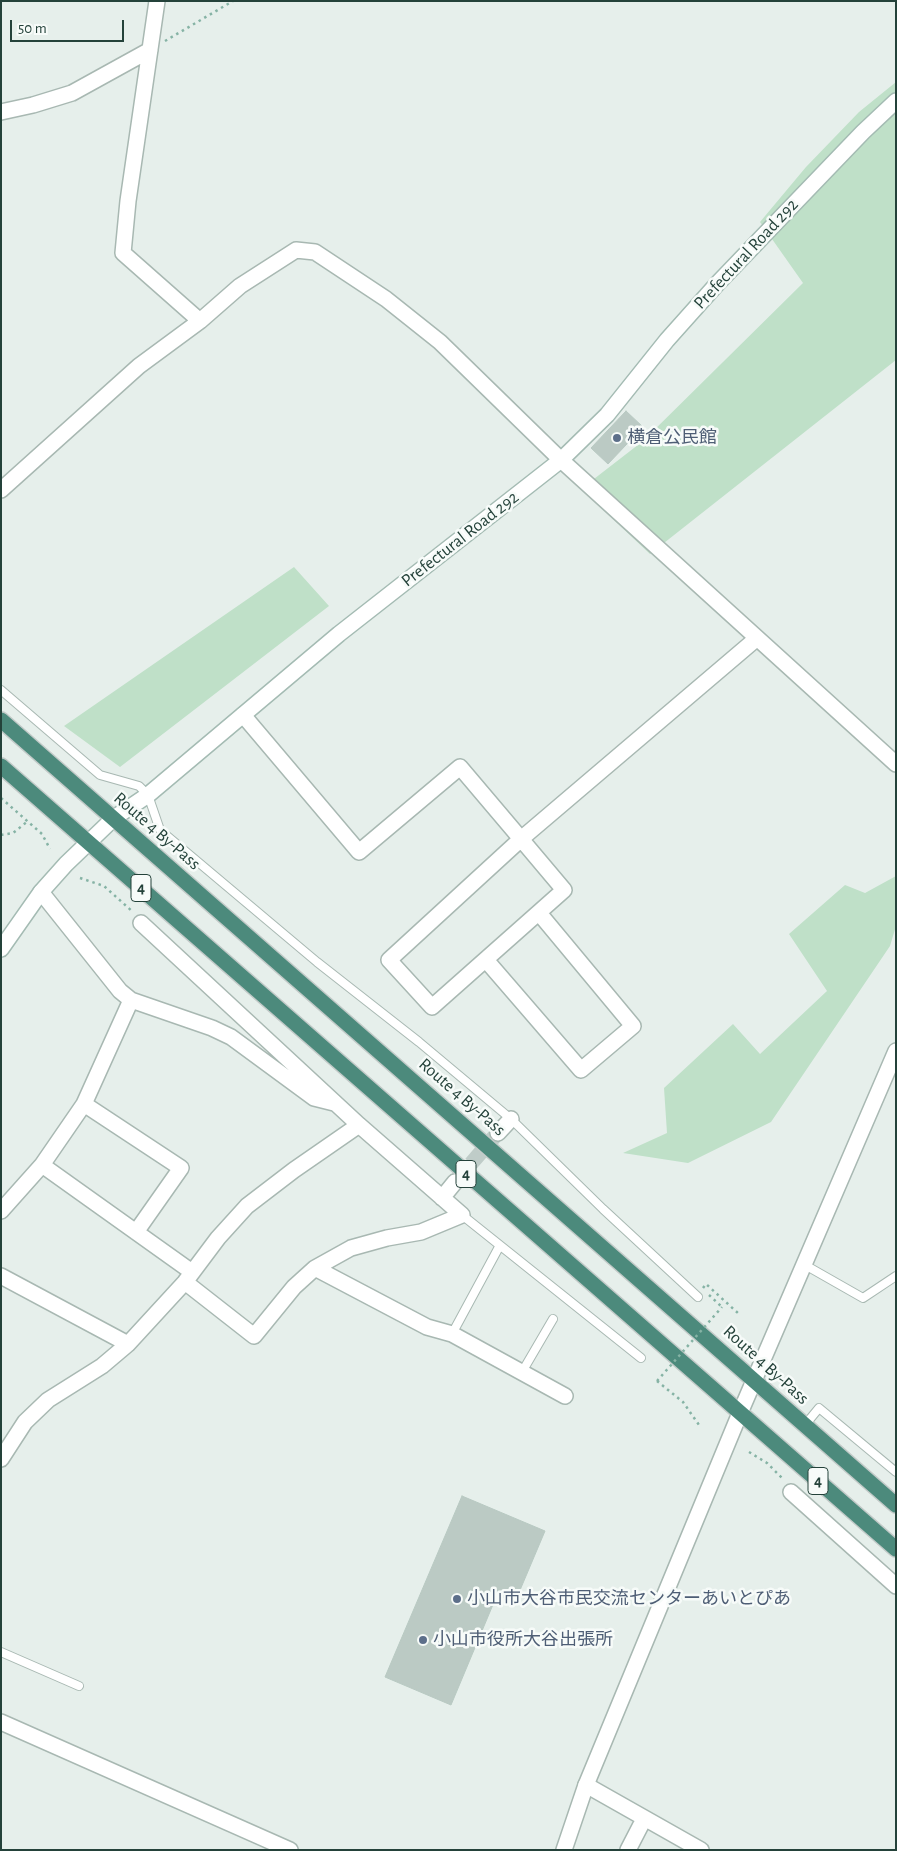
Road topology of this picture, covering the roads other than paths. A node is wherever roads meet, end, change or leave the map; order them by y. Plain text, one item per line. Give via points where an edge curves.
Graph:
1 (157, 1) edge
2 (150, 50) junction
3 (896, 102) edge
4 (1, 112) edge
5 (200, 321) junction
6 (561, 460) junction
7 (1, 490) edge
8 (756, 639) junction
9 (1, 690) edge
10 (243, 715) junction
11 (1, 720) edge
12 (896, 764) edge
13 (1, 766) edge
14 (148, 795) junction
15 (114, 818) junction
16 (521, 839) junction
17 (88, 842) junction
18 (41, 892) junction
19 (539, 913) junction
20 (141, 923) road end
21 (1, 950) edge
22 (486, 960) junction
23 (131, 1000) junction
24 (896, 1051) edge
25 (84, 1104) junction
26 (337, 1104) junction
27 (510, 1119) junction
28 (359, 1125) junction
29 (498, 1133) tunnel mouth
30 (42, 1165) junction
31 (455, 1182) tunnel mouth
32 (442, 1198) junction
33 (1, 1212) edge
34 (462, 1215) junction
35 (136, 1232) junction
36 (499, 1247) junction
37 (805, 1265) junction
38 (315, 1268) junction
39 (1, 1276) edge
40 (896, 1276) edge
41 (188, 1277) junction
42 (698, 1297) dead end
43 (553, 1319) dead end
44 (452, 1334) junction
45 (128, 1344) junction
46 (641, 1358) dead end
47 (522, 1372) junction
48 (755, 1379) junction
49 (566, 1396) dead end
50 (740, 1413) junction
51 (805, 1425) junction
52 (1, 1459) edge
53 (896, 1472) edge
54 (791, 1492) road end
55 (896, 1505) edge
56 (896, 1549) edge
57 (896, 1586) edge
58 (1, 1652) edge
59 (79, 1686) dead end
60 (1, 1722) edge
61 (586, 1785) junction
62 (644, 1819) junction
63 (290, 1850) edge
64 (564, 1850) edge
65 (628, 1850) edge
66 (701, 1850) edge

1 - 2 street
2 - 4 street via 72,93
2 - 5 street via 123,253
3 - 6 street, Prefectural Road 292 via 717,284 606,415
5 - 6 street via 240,286 296,250 315,252 386,299 440,342
5 - 7 street via 139,366
6 - 8 street
6 - 10 street, Prefectural Road 292 via 339,634
8 - 12 street
8 - 16 street
9 - 14 lane via 100,775 139,786
10 - 14 street, Prefectural Road 292
10 - 16 street via 358,852 460,767
11 - 15 highway, Route 4 By-Pass / 4
13 - 17 highway, 4
14 - 15 street, Prefectural Road 292
14 - 27 lane via 160,830
15 - 17 street, Prefectural Road 292
15 - 48 highway, Route 4 By-Pass / 4
16 - 19 street via 564,890
16 - 22 street via 389,960 432,1007
17 - 18 street, Prefectural Road 292
17 - 50 highway, 4
18 - 21 street, Prefectural Road 292
18 - 23 street via 120,991
19 - 22 street
19 - 22 street via 633,1026 581,1070
20 - 26 street
23 - 25 street
23 - 26 street via 230,1037 314,1098
24 - 37 street
25 - 30 street
25 - 35 street via 181,1168
26 - 28 street
27 - 29 street
27 - 42 lane
28 - 32 street
28 - 41 street via 247,1206
30 - 33 street
30 - 35 street
31 - 32 street
32 - 34 street
34 - 36 lane
34 - 38 street via 421,1232 351,1248
35 - 41 street
36 - 44 lane
36 - 46 lane
37 - 40 lane via 864,1298
37 - 48 street
38 - 41 street via 294,1287 254,1336
38 - 44 street via 428,1327
39 - 45 street
41 - 45 street
43 - 47 lane
44 - 47 street
45 - 52 street via 102,1366 48,1400 25,1422
47 - 49 street
48 - 50 street
48 - 51 highway, Route 4 By-Pass / 4
50 - 56 highway, 4
50 - 61 street
51 - 53 lane via 819,1408
51 - 55 highway, Route 4 By-Pass / 4
54 - 57 street
58 - 59 lane
60 - 63 street
61 - 62 street
61 - 64 street
62 - 65 street
62 - 66 street

